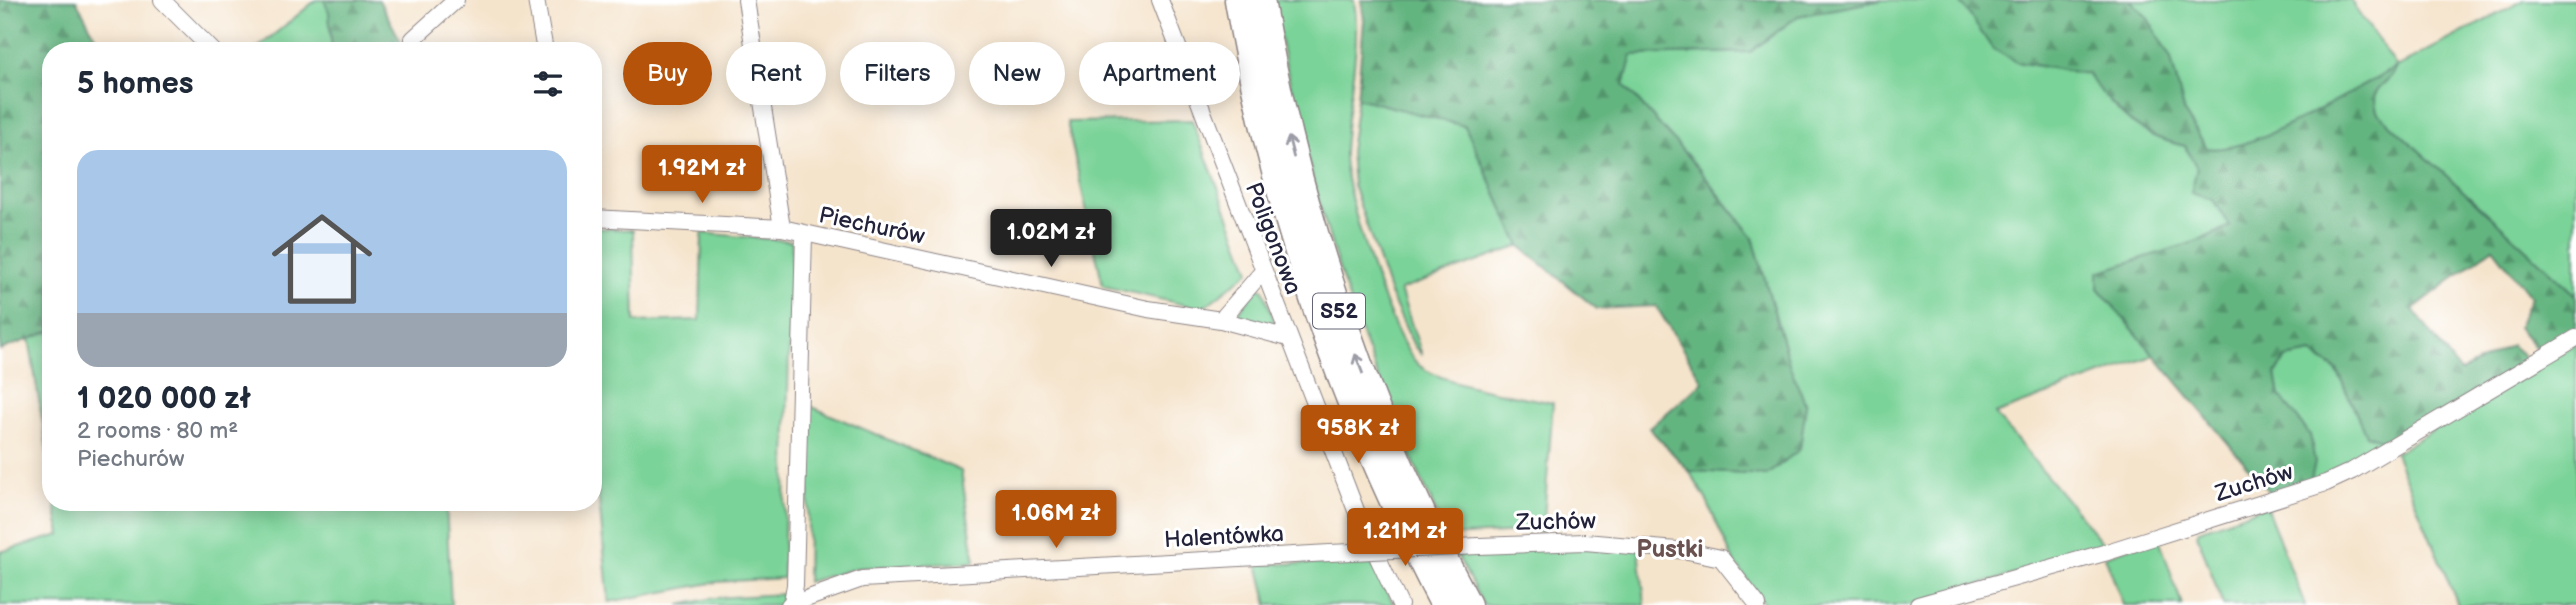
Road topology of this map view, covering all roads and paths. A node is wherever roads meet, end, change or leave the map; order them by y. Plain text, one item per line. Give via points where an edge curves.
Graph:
1 (162, 0) edge
2 (456, 0) edge
3 (537, 0) edge
4 (746, 0) edge
5 (1160, 0) edge
6 (1239, 0) edge
7 (1260, 0) edge
8 (204, 42) edge
9 (414, 42) edge
10 (544, 42) edge
11 (602, 218) edge
12 (782, 228) junction
13 (804, 234) junction
14 (1263, 271) junction
15 (1221, 320) junction
16 (1288, 338) junction
17 (2576, 338) edge
18 (1330, 553) joint
19 (791, 604) edge
20 (1401, 605) edge
21 (1444, 605) edge
22 (1467, 605) edge
23 (1758, 605) edge
24 (1918, 605) edge

1 - 8 street
2 - 9 street
3 - 10 street
4 - 12 street
5 - 14 street, Poligonowa
6 - 21 highway, S52 via 1269,145 1313,300 1350,404
22 -> 7 highway, S52 via 1396,458 1332,293 1283,116
11 - 12 street, Piechurów
12 - 13 street, Piechurów
13 - 15 street, Piechurów via 1148,309
13 - 19 street via 796,572
14 - 15 street
14 - 16 street, Poligonowa
15 - 16 street, Piechurów
16 - 20 street, Poligonowa via 1357,513
17 - 24 street, Zuchów via 2326,482
18 - 19 street, Halentówka via 862,579
18 - 23 street, Zuchów, bridge via 1585,542 1666,547 1721,558

